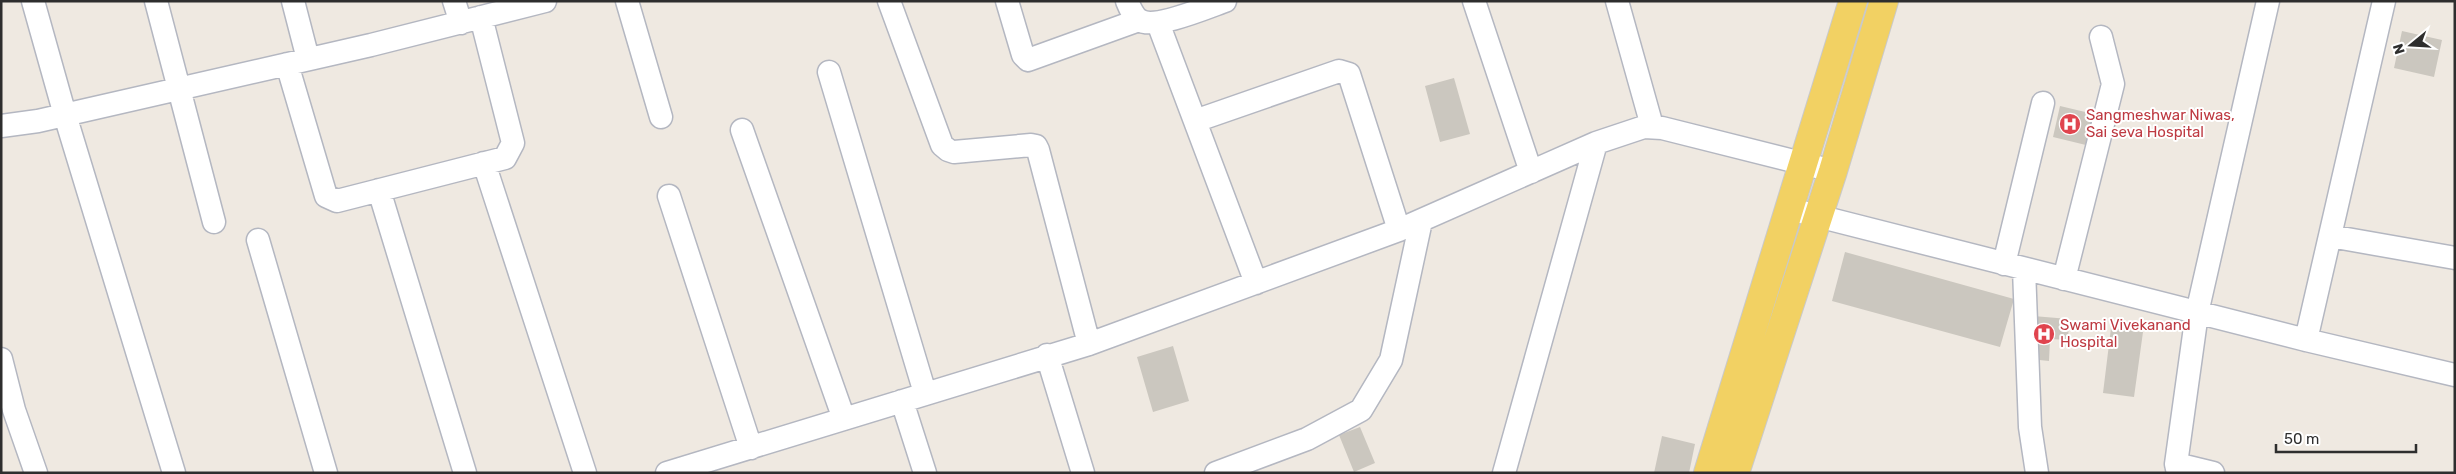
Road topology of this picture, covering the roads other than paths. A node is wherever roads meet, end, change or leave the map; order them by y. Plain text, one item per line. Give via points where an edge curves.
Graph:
1 (34, 1) edge
2 (156, 1) edge
3 (293, 1) edge
4 (454, 1) edge
5 (545, 1) edge
6 (627, 1) edge
7 (889, 1) edge
8 (1007, 1) edge
9 (1225, 1) edge
10 (1474, 1) edge
11 (1617, 1) edge
12 (1853, 1) edge
13 (1884, 1) edge
14 (2268, 1) edge
15 (2384, 1) edge
16 (1141, 15) edge
17 (471, 20) junction
18 (2101, 37) dead end
19 (298, 62) junction
20 (829, 72) dead end
21 (180, 89) junction
22 (2043, 103) dead end
23 (65, 115) junction
24 (661, 117) dead end
25 (1195, 121) junction
26 (1, 126) edge
27 (1652, 126) junction
28 (742, 130) dead end
29 (1596, 143) junction
30 (484, 163) junction
31 (1803, 164) junction
32 (1833, 171) junction
33 (1531, 172) junction
34 (379, 190) junction
35 (669, 196) dead end
36 (1790, 209) junction
37 (1818, 216) junction
38 (1421, 221) junction
39 (214, 222) dead end
40 (1399, 230) junction
41 (2330, 236) junction
42 (258, 240) dead end
43 (2455, 258) edge
44 (2014, 266) junction
45 (2064, 279) junction
46 (1256, 283) junction
47 (2197, 313) junction
48 (2306, 340) junction
49 (1089, 344) junction
50 (1047, 355) junction
51 (1, 359) edge
52 (2455, 375) edge
53 (925, 394) junction
54 (902, 400) junction
55 (8, 411) edge
56 (844, 419) junction
57 (750, 448) junction
58 (2177, 469) edge
59 (1225, 471) edge
60 (36, 473) edge
61 (174, 473) edge
62 (326, 473) edge
63 (465, 473) edge
64 (585, 473) edge
65 (667, 473) edge
66 (925, 473) edge
67 (1083, 473) edge
68 (1504, 473) edge
69 (1708, 473) edge
70 (1735, 473) edge
71 (2037, 473) edge
72 (2213, 473) edge

1 - 23 street
2 - 21 street
3 - 19 street
4 - 17 street
5 - 17 street
6 - 24 street
7 - 49 street via 942,145 954,152 1036,146
8 - 16 street via 1028,60
9 - 16 street
10 - 33 street
11 - 27 street
12 - 31 main road
13 - 32 main road
14 - 47 street
15 - 41 street
16 - 25 street
17 - 19 street
17 - 30 street via 512,143 505,158
18 - 45 street via 2113,84
19 - 21 street
19 - 34 street via 326,196 337,201
20 - 53 street
21 - 23 street
21 - 39 street
22 - 44 street
23 - 26 street
23 - 61 street
25 - 40 street via 1345,71 1349,74
25 - 46 street
27 - 29 street
27 - 31 street
28 - 56 street
29 - 33 street
29 - 68 street
30 - 34 street
30 - 64 street
31 - 32 street
31 - 36 main road
32 - 37 main road
33 - 38 street
34 - 63 street
35 - 57 street
36 - 37 street
36 - 69 main road
37 - 44 street
37 - 70 main road
38 - 40 street
38 - 59 street via 1391,360 1361,410 1307,439
40 - 46 street
41 - 43 street
41 - 48 street
42 - 62 street
44 - 45 street
44 - 71 street
45 - 47 street
46 - 49 street
47 - 48 street
47 - 58 street
48 - 52 street
49 - 50 street
50 - 53 street
50 - 67 street
51 - 55 street
53 - 54 street
54 - 56 street
54 - 66 street
55 - 60 street
56 - 57 street
57 - 65 street
58 - 72 street

